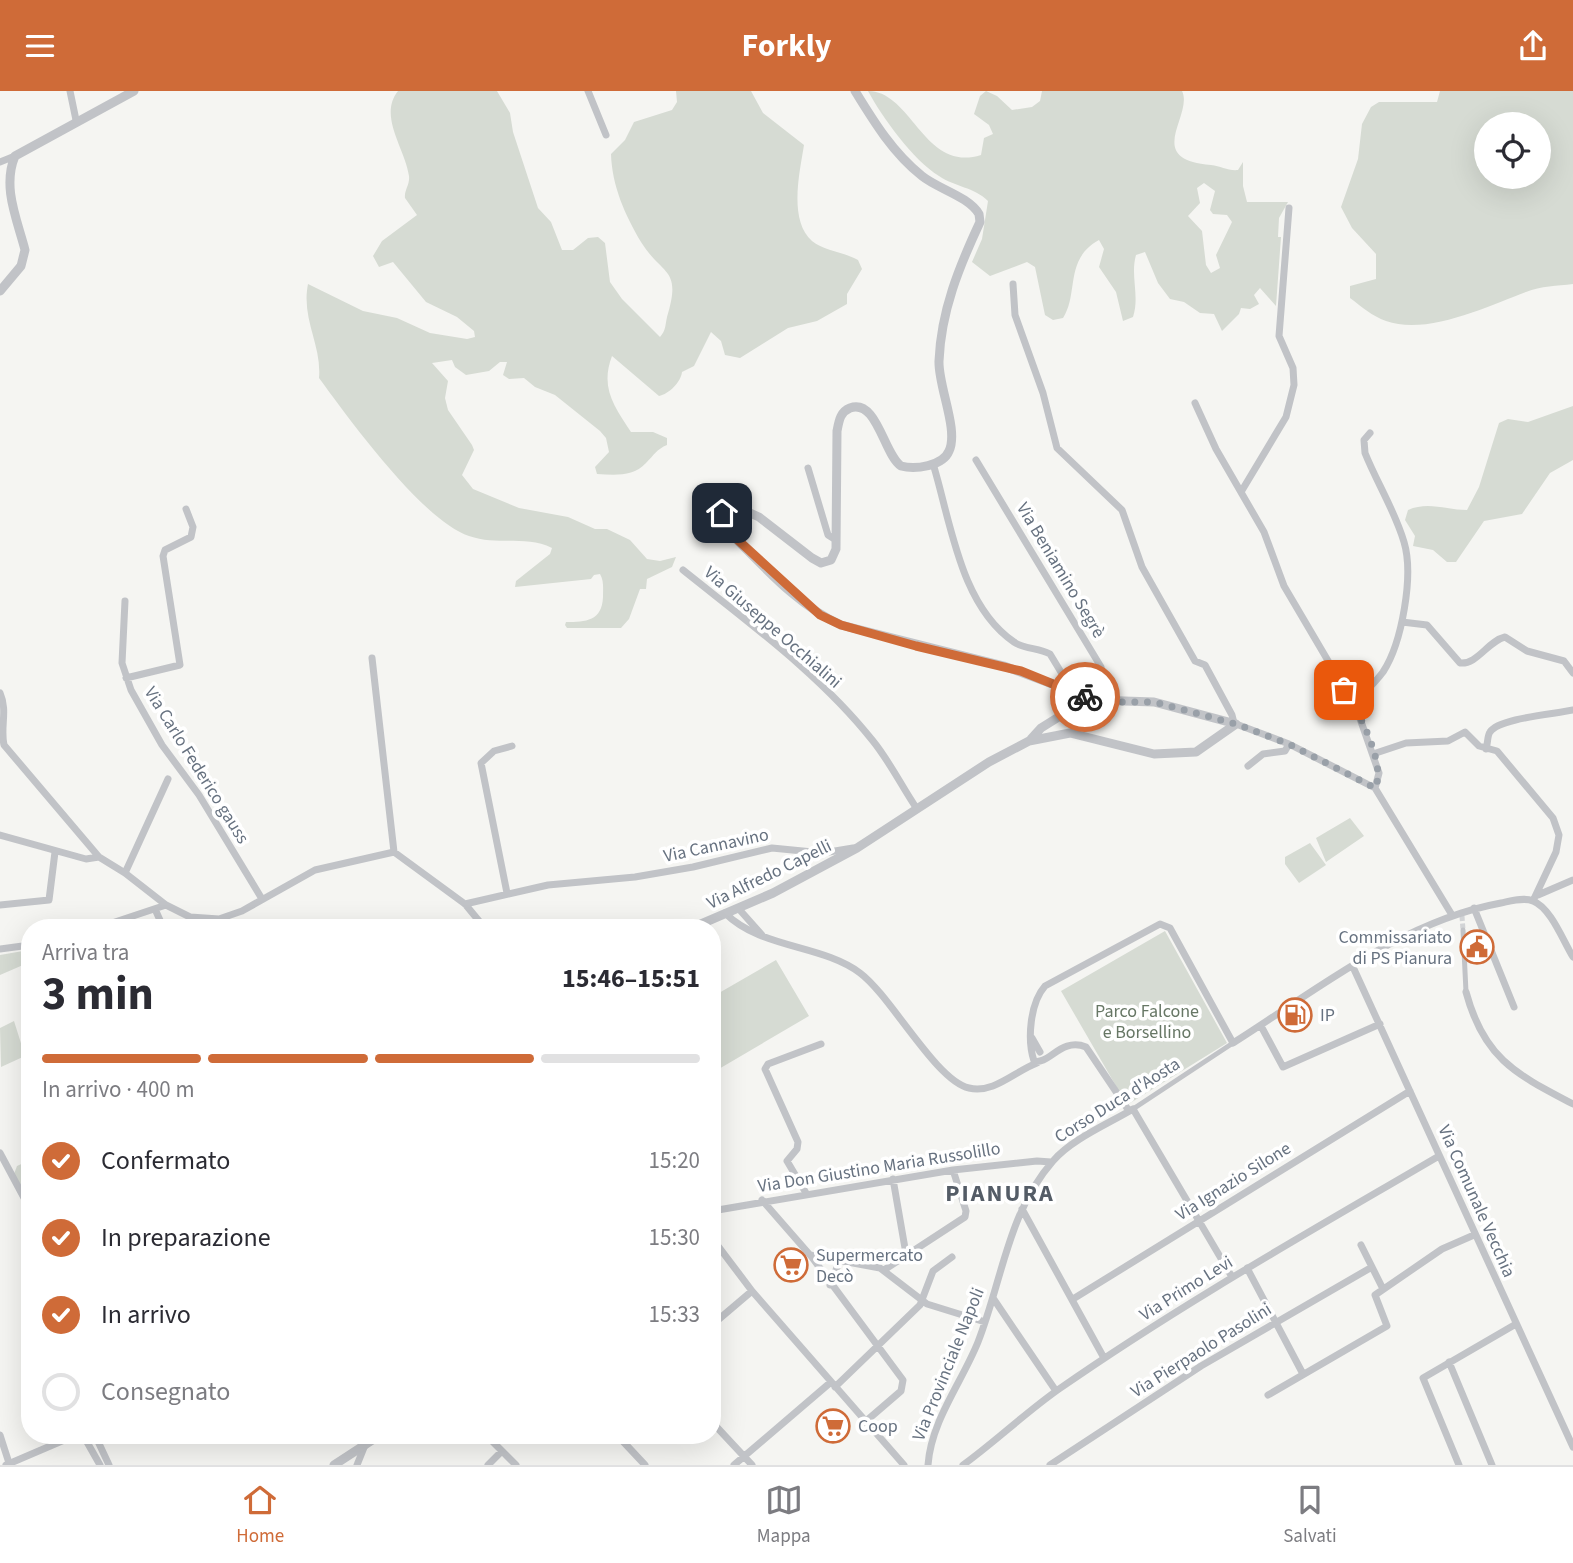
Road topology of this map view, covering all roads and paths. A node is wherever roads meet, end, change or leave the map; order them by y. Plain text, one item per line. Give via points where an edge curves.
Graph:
1 (69, 91) edge
2 (134, 91) edge
3 (588, 91) edge
4 (855, 91) edge
5 (76, 120) junction
6 (606, 135) dead end
7 (15, 156) junction
8 (0, 162) edge
9 (1289, 208) dead end
10 (1013, 284) dead end
11 (0, 291) edge
12 (1195, 403) dead end
13 (1370, 433) dead end
14 (976, 460) dead end
15 (934, 467) dead end
16 (808, 468) dead end
17 (1241, 492) junction
18 (186, 509) dead end
19 (836, 540) junction
20 (683, 571) dead end
21 (125, 601) dead end
22 (1402, 622) junction
23 (372, 658) dead end
24 (1573, 673) edge
25 (126, 678) junction
26 (1073, 692) junction
27 (0, 693) edge
28 (1089, 698) junction
29 (1107, 702) junction
30 (1354, 703) junction
31 (1573, 710) edge
32 (1235, 724) junction
33 (1029, 741) junction
34 (1289, 744) junction
35 (512, 746) dead end
36 (1486, 749) junction
37 (1373, 754) junction
38 (1248, 766) dead end
39 (168, 779) dead end
40 (1375, 788) junction
41 (917, 809) junction
42 (0, 835) edge
43 (857, 848) junction
44 (55, 852) junction
45 (394, 852) junction
46 (99, 857) junction
47 (125, 873) junction
48 (1573, 880) edge
49 (508, 893) junction
50 (262, 899) junction
51 (1533, 901) junction
52 (465, 904) junction
53 (0, 905) edge
54 (166, 905) junction
55 (738, 908) junction
56 (1474, 908) junction
57 (155, 909) junction
58 (725, 913) junction
59 (1452, 915) junction
60 (124, 919) edge
61 (159, 919) edge
62 (202, 919) edge
63 (215, 919) edge
64 (477, 919) edge
65 (712, 919) edge
66 (1463, 930) tunnel mouth
67 (762, 936) junction
68 (21, 946) edge
69 (0, 949) edge
70 (1573, 957) edge
71 (1353, 967) junction
72 (1466, 992) joint
73 (1514, 1007) dead end
74 (1380, 1024) junction
75 (1261, 1026) junction
76 (1233, 1043) junction
77 (821, 1044) dead end
78 (1036, 1059) junction
79 (1410, 1091) junction
80 (1573, 1104) edge
81 (1131, 1110) junction
82 (0, 1153) edge
83 (1439, 1156) junction
84 (1051, 1162) junction
85 (954, 1170) junction
86 (893, 1179) junction
87 (21, 1192) edge
88 (806, 1193) junction
89 (762, 1200) junction
90 (721, 1209) edge
91 (1022, 1209) junction
92 (1199, 1221) junction
93 (1474, 1235) junction
94 (1361, 1245) dead end
95 (721, 1250) edge
96 (906, 1254) junction
97 (810, 1255) junction
98 (951, 1257) dead end
99 (840, 1260) junction
100 (1372, 1267) junction
101 (1247, 1268) junction
102 (884, 1270) junction
103 (1232, 1277) junction
104 (831, 1285) junction
105 (1384, 1289) junction
106 (752, 1291) junction
107 (993, 1298) junction
108 (1073, 1299) junction
109 (922, 1301) junction
110 (721, 1317) edge
111 (985, 1322) junction
112 (1275, 1322) junction
113 (1516, 1324) junction
114 (879, 1344) junction
115 (1104, 1358) junction
116 (1448, 1362) junction
117 (1303, 1374) junction
118 (833, 1385) junction
119 (1056, 1391) junction
120 (1268, 1395) dead end
121 (865, 1422) junction
122 (721, 1432) edge
123 (0, 1435) edge
124 (55, 1444) edge
125 (88, 1444) edge
126 (99, 1444) edge
127 (495, 1444) edge
128 (625, 1444) edge
129 (365, 1445) joint
130 (1573, 1447) edge
131 (502, 1451) junction
132 (744, 1457) junction
133 (8, 1464) edge
134 (342, 1464) edge
135 (100, 1465) edge
136 (109, 1465) edge
137 (357, 1465) edge
138 (488, 1465) edge
139 (516, 1465) edge
140 (645, 1465) edge
141 (734, 1465) edge
142 (752, 1465) edge
143 (904, 1465) edge
144 (928, 1465) edge
145 (962, 1465) edge
146 (1050, 1465) edge
147 (1459, 1465) edge
148 (1492, 1465) edge

1 - 5 street
2 - 5 street
3 - 6 street
4 - 19 street via 901,156 942,190 976,208 979,222 941,332 939,378 952,434 949,451 933,464 898,465 866,410 847,408 841,415 835,459
5 - 7 street
7 - 8 street
7 - 11 street via 9,179 24,258
9 - 17 street via 1279,336 1293,368 1294,385 1286,417
10 - 32 street via 1015,315 1057,448 1122,510 1150,583 1195,661 1205,665
12 - 17 street
13 - 22 street via 1364,440 1365,453 1405,544
14 - 29 street, Via Beniamino Segrè via 1101,667
15 - 26 street via 966,577 978,601 1015,643 1050,654
16 - 19 street via 828,535
17 - 30 street via 1264,532 1284,586
18 - 25 street via 193,527 191,537 163,555 180,665
19 - 26 street via 831,560 821,562 745,509 730,506 722,513 727,530 820,615 916,646 1021,671
20 - 41 street, Via Giuseppe Occhialini via 802,668 861,728
21 - 25 street, Via Carlo Federico gauss via 122,663
22 - 24 street via 1427,625 1460,663 1470,662 1505,637 1527,651 1564,661
22 - 30 street via 1382,674
23 - 45 street
25 - 50 street, Via Carlo Federico gauss via 162,745 199,795
26 - 28 street
27 - 46 street via 5,708 4,745
28 - 29 street
28 - 33 street, Via Cannavino via 1041,728
29 - 32 street via 1154,702
30 - 37 street
31 - 36 street via 1492,730
32 - 33 street, Via Cannavino via 1196,752 1154,754 1070,733
32 - 34 street
33 - 41 street, Via Cannavino
34 - 38 street via 1285,751 1262,755
34 - 40 street
35 - 49 street via 494,751 481,763
36 - 37 street via 1465,732 1448,741 1406,743
36 - 51 street via 1497,751 1552,814 1559,835
37 - 40 street via 1379,773
39 - 47 street
40 - 59 street
41 - 43 street, Via Cannavino
42 - 44 street
43 - 49 street, Via Cannavino via 823,853 772,848 635,877 548,884
43 - 55 street, Via Alfredo Capelli
44 - 46 street
44 - 53 street via 49,900
45 - 50 street via 328,865
45 - 52 street
46 - 47 street
47 - 54 street
48 - 51 street via 1542,892
49 - 52 street, Via Cannavino
50 - 63 street
51 - 56 street, Corso Duca d'Aosta via 1519,899
51 - 70 street via 1544,910
52 - 64 street
54 - 57 street
54 - 62 street
55 - 58 street, Via Alfredo Capelli
55 - 67 street
56 - 59 street, Corso Duca d'Aosta
56 - 73 street
57 - 60 street
57 - 61 street
58 - 65 street, Via Alfredo Capelli
58 - 67 street via 744,931
59 - 71 street, Corso Duca d'Aosta
66 - 72 street
67 - 78 street via 863,974 940,1067 967,1088 988,1088
68 - 69 street
71 - 74 street, Via Comunale Vecchia
71 - 75 street, Corso Duca d'Aosta
72 - 80 street via 1486,1039 1502,1061
74 - 75 street via 1283,1067
74 - 79 street, Via Comunale Vecchia
75 - 76 street, Corso Duca d'Aosta
76 - 78 street via 1169,926 1160,924 1045,986 1037,998 1031,1034
76 - 81 street, Corso Duca d'Aosta
77 - 88 street via 765,1069 798,1142 787,1161
78 - 81 street via 1066,1045 1086,1047
79 - 83 street, Via Comunale Vecchia
79 - 92 street, Via Ignazio Silone
81 - 84 street, Corso Duca d'Aosta
81 - 92 street
82 - 87 street
83 - 93 street, Via Comunale Vecchia
83 - 101 street, Via Primo Levi
84 - 85 street, Via Don Giustino Maria Russolillo
84 - 91 street, Via Provinciale Napoli
85 - 86 street, Via Don Giustino Maria Russolillo
85 - 96 street via 966,1214
86 - 88 street, Via Don Giustino Maria Russolillo
86 - 96 street
88 - 89 street, Via Don Giustino Maria Russolillo
89 - 90 street, Via Don Giustino Maria Russolillo
89 - 97 street
91 - 107 street, Via Provinciale Napoli
91 - 108 street
92 - 103 street
92 - 108 street, Via Ignazio Silone
93 - 105 street via 1442,1249
93 - 113 street, Via Comunale Vecchia
94 - 100 street
95 - 106 street
96 - 102 street
97 - 99 street
97 - 104 street
98 - 109 street via 933,1271
99 - 102 street
99 - 104 street
100 - 105 street
100 - 112 street, Via Pierpaolo Pasolini
101 - 103 street, Via Primo Levi
101 - 112 street
102 - 109 street
103 - 115 street, Via Primo Levi
104 - 114 street
105 - 117 street via 1374,1297 1387,1326
106 - 110 street
106 - 118 street
107 - 111 street, Via Provinciale Napoli
107 - 119 street
108 - 115 street
109 - 111 street
109 - 114 street
111 - 144 street, Via Provinciale Napoli via 939,1425
112 - 117 street
112 - 146 street, Via Pierpaolo Pasolini
113 - 116 street
113 - 130 street, Via Comunale Vecchia
114 - 118 street
114 - 121 street via 904,1384
115 - 119 street, Via Primo Levi
116 - 147 street via 1423,1379
116 - 148 street
117 - 120 street
118 - 121 street
118 - 132 street
119 - 145 street, Via Primo Levi
121 - 143 street
122 - 132 street
123 - 133 street
124 - 133 street
125 - 135 street
126 - 136 street
127 - 131 street
128 - 140 street
129 - 134 street
129 - 137 street
131 - 138 street
131 - 139 street
132 - 141 street
132 - 142 street

